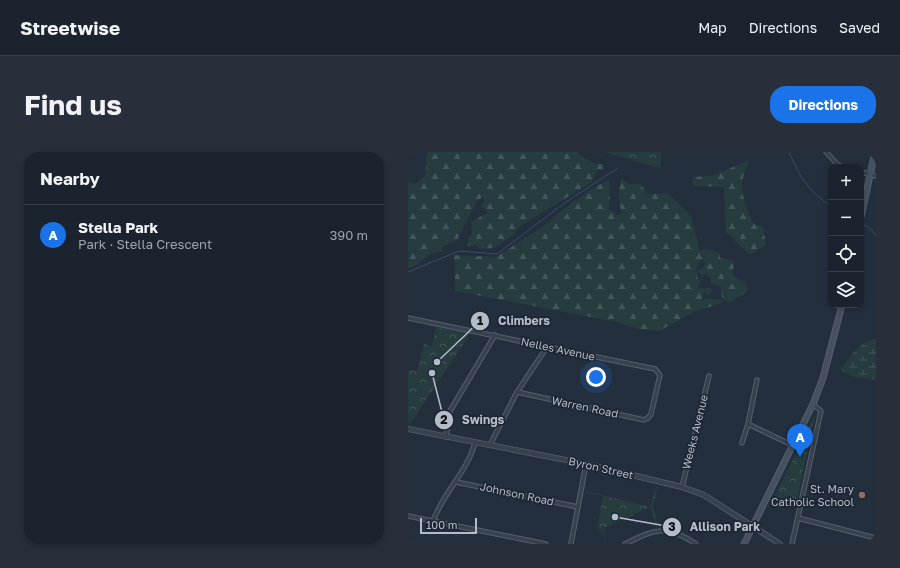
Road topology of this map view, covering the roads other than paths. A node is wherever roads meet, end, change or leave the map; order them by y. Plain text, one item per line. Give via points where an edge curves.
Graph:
1 (826, 152) edge
2 (875, 152) edge
3 (837, 164) edge
4 (864, 173) edge
5 (870, 175) junction
6 (876, 176) edge
7 (864, 203) edge
8 (841, 308) edge
9 (408, 318) edge
10 (495, 335) junction
11 (547, 347) junction
12 (709, 376) dead end
13 (758, 380) dead end
14 (517, 392) junction
15 (813, 404) junction
16 (651, 414) joint
17 (748, 424) junction
18 (408, 429) edge
19 (446, 436) junction
20 (475, 443) junction
21 (742, 443) dead end
22 (490, 445) junction
23 (792, 445) junction
24 (586, 464) junction
25 (456, 482) junction
26 (682, 487) junction
27 (578, 507) junction
28 (408, 516) edge
29 (798, 518) junction
30 (433, 521) junction
31 (753, 526) junction
32 (876, 538) edge
33 (534, 543) edge
34 (546, 544) edge
35 (571, 544) edge
36 (625, 544) edge
37 (696, 544) edge
38 (744, 544) edge
39 (780, 544) edge
40 (792, 544) edge

1 - 3 street
2 - 5 main road
4 - 5 street
5 - 6 street
5 - 7 main road
8 - 15 main road via 829,362
9 - 10 street, Nelles Avenue
10 - 11 street, Nelles Avenue
10 - 19 street via 450,411
11 - 14 street
11 - 16 street, Nelles Avenue via 655,369 660,373
12 - 26 street, Weeks Avenue
13 - 17 street
14 - 16 street, Warren Road via 644,420
14 - 22 street
15 - 23 main road
15 - 29 street via 821,411
17 - 21 street
17 - 23 street
18 - 19 street, Byron Street
19 - 20 street, Byron Street
20 - 22 street, Byron Street
20 - 25 street via 470,460
22 - 24 street, Byron Street
23 - 31 main road
24 - 26 street, Byron Street
24 - 27 street
25 - 27 street, Johnson Road
25 - 30 street via 436,511
26 - 31 street, Byron Street via 704,495
27 - 35 street
28 - 30 street
29 - 32 street
29 - 40 street
30 - 33 street
31 - 38 main road
31 - 39 street, Byron Street
33 - 34 street
36 - 37 street via 648,532 659,530 685,536

